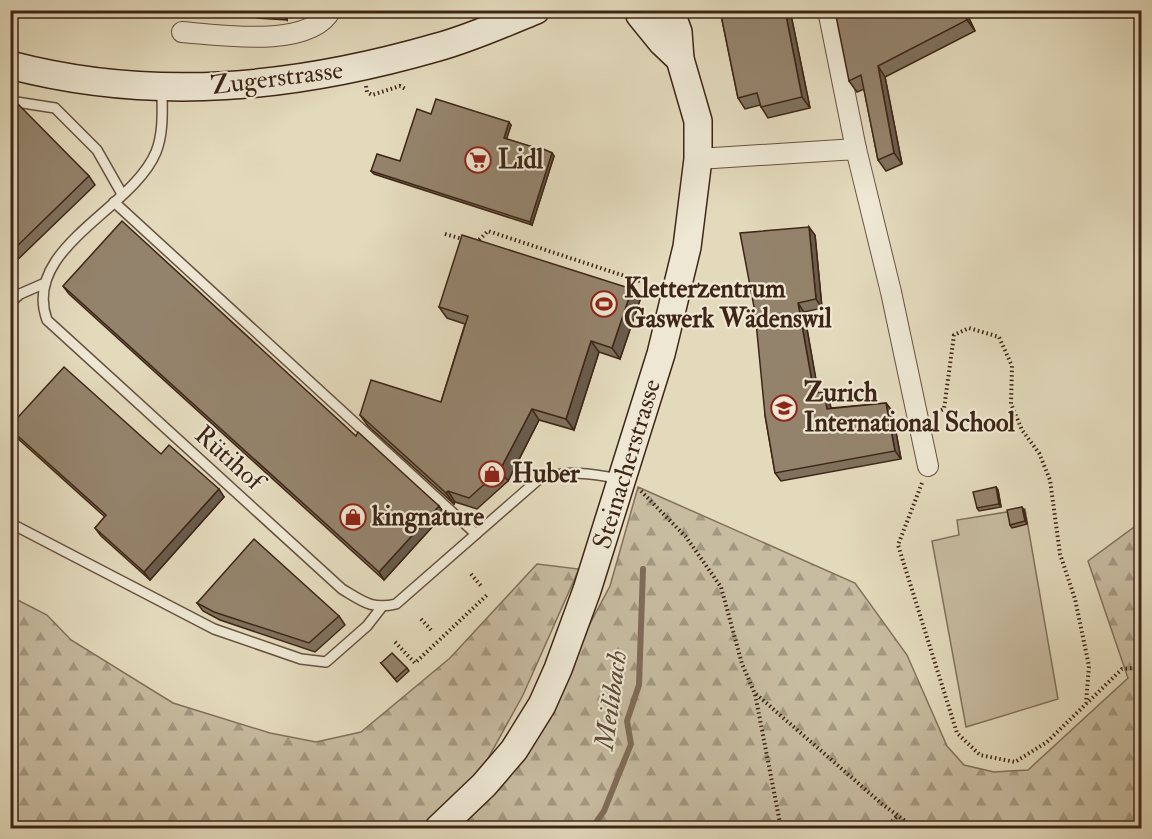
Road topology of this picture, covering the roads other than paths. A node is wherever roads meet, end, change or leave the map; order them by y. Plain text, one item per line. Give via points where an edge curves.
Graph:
1 (331, 10) edge
2 (537, 10) edge
3 (670, 10) edge
4 (828, 10) edge
5 (639, 12) edge
6 (182, 32) dead end
7 (680, 58) junction
8 (10, 65) edge
9 (162, 87) junction
10 (10, 101) edge
11 (856, 149) junction
12 (698, 159) junction
13 (122, 194) junction
14 (114, 202) junction
15 (43, 284) junction
16 (10, 303) edge
17 (928, 466) road end
18 (622, 480) junction
19 (10, 523) edge
20 (476, 534) junction
21 (381, 608) junction
22 (439, 828) edge

1 - 6 street via 323,23 278,36
2 - 9 street, Zugerstrasse via 439,47 345,70 246,86
3 - 7 street, Steinacherstrasse via 678,32
4 - 11 street
5 - 7 street
7 - 12 street, Steinacherstrasse via 698,120
8 - 9 street, Zugerstrasse via 68,77
9 - 13 lane via 156,153
10 - 13 lane via 55,108 97,150
11 - 12 street
11 - 17 street
12 - 18 street, Steinacherstrasse via 687,247 661,354
13 - 14 lane
14 - 15 lane via 51,264
14 - 20 lane
15 - 16 lane
15 - 21 lane, Rütihof via 41,305 47,320 342,589 363,603
18 - 20 lane via 584,471 539,479
18 - 22 street, Steinacherstrasse via 587,590 542,705 514,750
19 - 21 lane via 214,628 301,659 326,662 367,626
20 - 21 lane via 396,604

